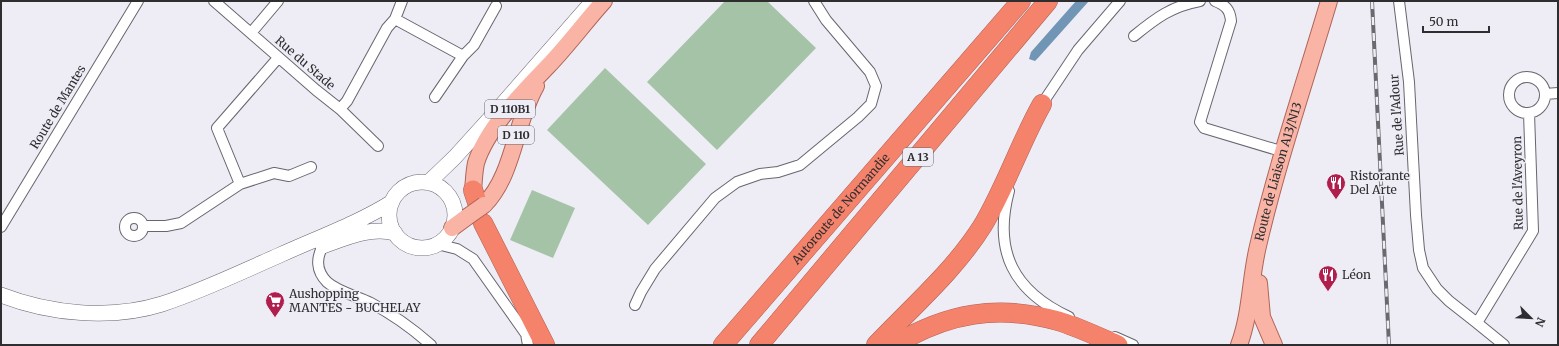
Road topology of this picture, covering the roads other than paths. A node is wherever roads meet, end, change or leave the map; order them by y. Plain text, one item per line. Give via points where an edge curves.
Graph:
1 (138, 1) edge
2 (214, 1) edge
3 (278, 1) edge
4 (402, 1) edge
5 (593, 1) edge
6 (604, 1) edge
7 (814, 1) edge
8 (1021, 1) edge
9 (1048, 1) edge
10 (1120, 1) edge
11 (1200, 1) edge
12 (1215, 1) edge
13 (1329, 1) edge
14 (1338, 1) edge
15 (1399, 1) edge
16 (496, 6) dead end
17 (396, 19) junction
18 (251, 33) junction
19 (1134, 36) dead end
20 (462, 56) junction
21 (278, 58) junction
22 (548, 65) junction
23 (1558, 93) edge
24 (1545, 94) junction
25 (436, 97) dead end
26 (1042, 104) junction
27 (340, 109) junction
28 (1529, 113) junction
29 (378, 146) dead end
30 (1284, 152) junction
31 (311, 167) dead end
32 (428, 183) junction
33 (240, 184) junction
34 (392, 202) junction
35 (477, 207) junction
36 (143, 226) dead end
37 (1, 227) edge
38 (452, 228) junction
39 (395, 233) junction
40 (437, 244) junction
41 (323, 246) junction
42 (1259, 283) junction
43 (1, 295) edge
44 (1, 302) edge
45 (635, 305) dead end
46 (1477, 323) junction
47 (529, 341) edge
48 (431, 345) edge
49 (544, 345) edge
50 (723, 345) edge
51 (759, 345) edge
52 (876, 345) edge
53 (894, 345) edge
54 (1118, 345) edge
55 (1133, 345) edge
56 (1239, 345) edge
57 (1251, 345) edge
58 (1274, 345) edge
59 (1504, 345) edge

1 - 37 street, Route de Mantes
2 - 18 street, Rue du Stade
3 - 18 street
4 - 17 street
5 - 32 main road, D 110 via 455,157
6 - 22 main road, D 110
7 - 45 street via 826,20 870,72 876,86 871,104 800,165 737,182 715,198 655,269
8 - 50 highway, Autoroute de Normandie / A 13
9 - 51 highway, Autoroute de Normandie / A 13
10 - 26 street via 1078,50
11 - 19 street via 1185,3 1159,15
12 - 30 street via 1224,4 1231,21 1200,122 1204,128
13 - 30 main road, Route de Liaison A13/N13
14 - 42 main road, Route de Liaison A13/N13 via 1270,231
15 - 46 street, Rue de l'Adour via 1409,89 1419,250 1423,268 1437,289
16 - 20 street via 474,46
17 - 20 street
17 - 27 street via 387,28 347,101
18 - 21 street, Rue du Stade
20 - 25 street
21 - 27 street, Rue du Stade
21 - 33 street via 217,128
22 - 35 main road, D 110 via 527,104 505,171 496,190
22 - 35 main road, D 110B1 via 513,104 485,145 476,164
23 - 24 street
24 - 28 street via 1542,104 1534,112
24 - 28 street via 1540,83 1530,78 1518,80 1514,84 1510,95 1513,106 1523,113
26 - 52 highway via 974,238
26 - 55 street via 1023,147 1005,205 1002,227 1009,258 1019,279 1042,302
27 - 29 street, Rue du Stade
28 - 46 street, Rue de l'Aveyron via 1533,233
30 - 56 main road, Route de Liaison A13/N13 via 1258,248
31 - 33 street via 289,176 274,173
32 - 34 main road via 417,182 405,187
32 - 38 main road via 441,189 451,200 454,214
33 - 36 street via 181,223
34 - 39 main road via 390,221
34 - 43 main road via 365,217 257,265 152,306 111,312 82,312 43,307
35 - 38 main road, D 110
35 - 49 highway
38 - 40 main road
39 - 40 main road via 404,242 417,247
39 - 41 main road via 374,231
40 - 47 street via 468,255 480,267
41 - 44 main road via 190,301 143,315 75,318
41 - 48 street via 318,263 327,281 384,310
42 - 57 main road, Route de Liaison A13/N13
42 - 58 main road via 1262,317
46 - 59 street
53 - 54 highway via 917,331 947,319 1001,312 1059,322

